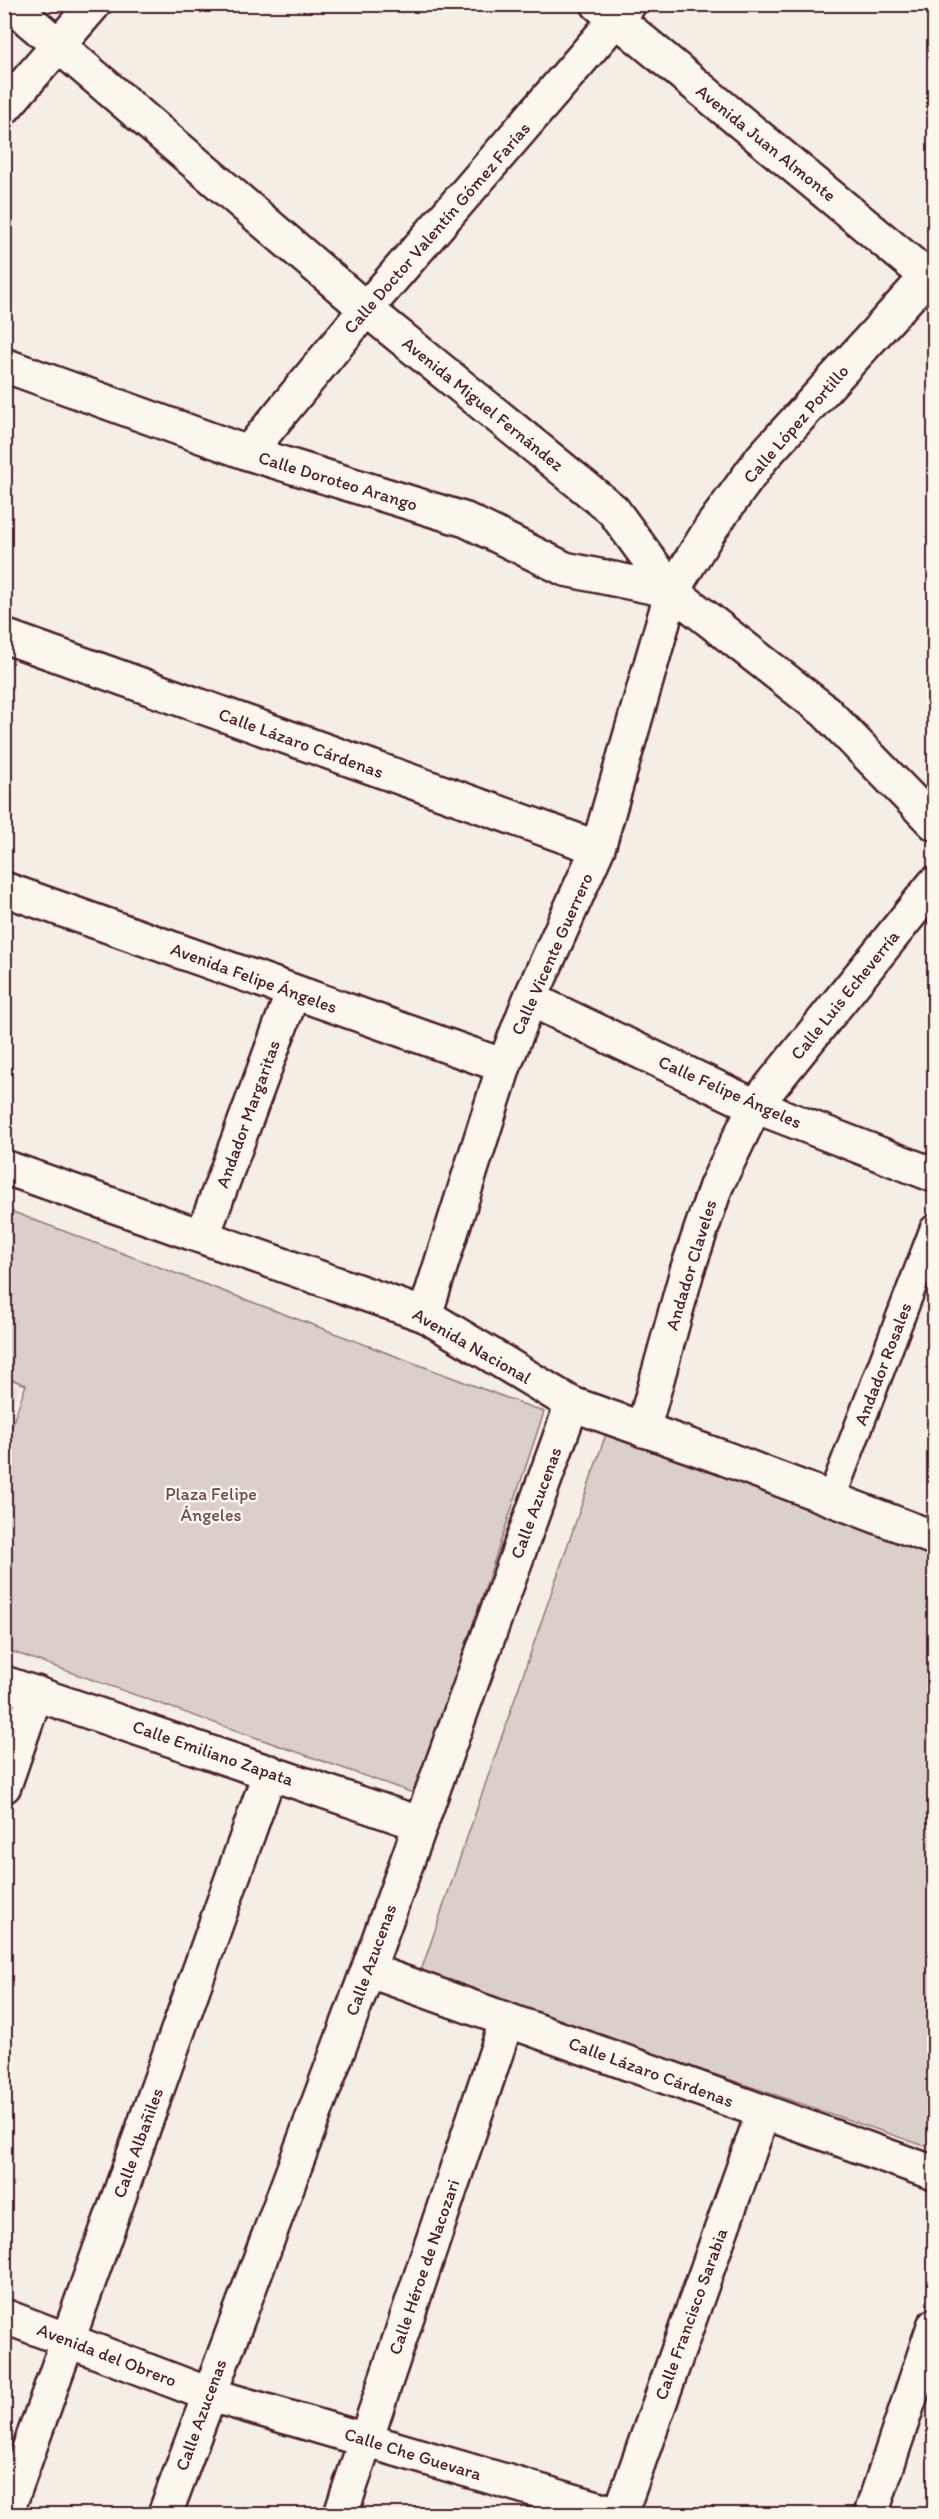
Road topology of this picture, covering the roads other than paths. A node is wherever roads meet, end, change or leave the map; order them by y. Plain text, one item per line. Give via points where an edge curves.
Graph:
1 (10, 4) edge
2 (94, 4) edge
3 (615, 10) edge
4 (59, 45) junction
5 (4, 108) edge
6 (932, 276) edge
7 (366, 309) junction
8 (4, 365) edge
9 (248, 453) junction
10 (672, 591) junction
11 (4, 636) edge
12 (934, 823) edge
13 (598, 848) junction
14 (934, 884) edge
15 (4, 889) edge
16 (293, 992) junction
17 (530, 999) junction
18 (504, 1066) junction
19 (755, 1106) junction
20 (4, 1167) edge
21 (934, 1175) edge
22 (934, 1229) edge
23 (203, 1235) junction
24 (425, 1315) junction
25 (572, 1404) junction
26 (643, 1430) junction
27 (831, 1499) junction
28 (934, 1538) edge
29 (4, 1683) edge
30 (36, 1693) junction
31 (270, 1772) junction
32 (4, 1786) edge
33 (421, 1824) junction
34 (368, 1970) junction
35 (507, 2020) junction
36 (763, 2113) junction
37 (934, 2173) edge
38 (4, 2316) edge
39 (934, 2326) edge
40 (69, 2340) junction
41 (208, 2394) junction
42 (367, 2440) junction
43 (6, 2514) edge
44 (165, 2514) edge
45 (341, 2514) edge
46 (619, 2514) edge
47 (871, 2514) edge

1 - 4 street, Avenida Miguel Fernández
2 - 4 street
3 - 6 street, Avenida Juan Almonte
3 - 7 street, Calle Doctor Valentín Gómez Farías
4 - 5 street
4 - 7 street, Avenida Miguel Fernández
6 - 10 street, Calle López Portillo via 762,458 711,528
7 - 9 street, Calle Doctor Valentín Gómez Farías
7 - 10 street, Avenida Miguel Fernández via 613,510
8 - 9 street, Calle Doroteo Arango
9 - 10 street, Calle Doroteo Arango via 466,520 565,569
10 - 12 street, Avenida Miguel Fernández via 825,711
10 - 13 street, Calle Vicente Guerrero
11 - 13 street, Calle Lázaro Cárdenas
13 - 17 street, Calle Vicente Guerrero
14 - 19 street, Calle Luis Echeverría
15 - 16 street, Avenida Felipe Ángeles
16 - 18 street, Avenida Felipe Ángeles
16 - 23 street, Andador Margaritas
17 - 18 street, Calle Vicente Guerrero
17 - 19 street, Calle Felipe Ángeles
18 - 24 street, Calle Vicente Guerrero
19 - 21 street, Calle Felipe Ángeles
19 - 26 street, Andador Claveles via 716,1186 687,1271
20 - 23 street, Avenida Nacional
22 - 27 street, Andador Rosales
23 - 24 street, Avenida Nacional
24 - 25 street, Avenida Nacional
25 - 26 street, Avenida Nacional
25 - 33 street, Calle Azucenas
26 - 27 street, Avenida Nacional
27 - 28 street, Avenida Nacional
29 - 30 street, Calle Emiliano Zapata
30 - 31 street, Calle Emiliano Zapata
30 - 32 street
31 - 33 street, Calle Emiliano Zapata
31 - 40 street, Calle Albañiles
33 - 34 street, Calle Azucenas
34 - 35 street, Calle Lázaro Cárdenas
34 - 41 street, Calle Azucenas
35 - 36 street, Calle Lázaro Cárdenas
35 - 42 street, Calle Héroe de Nacozari
36 - 37 street, Calle Lázaro Cárdenas
36 - 46 street, Calle Francisco Sarabia
38 - 40 street, Avenida del Obrero
39 - 47 street
40 - 41 street, Avenida del Obrero
40 - 43 street, Calle Albañiles
41 - 42 street, Calle Che Guevara
41 - 44 street, Calle Azucenas
42 - 45 street, Calle Héroe de Nacozari
42 - 46 street, Calle Che Guevara

